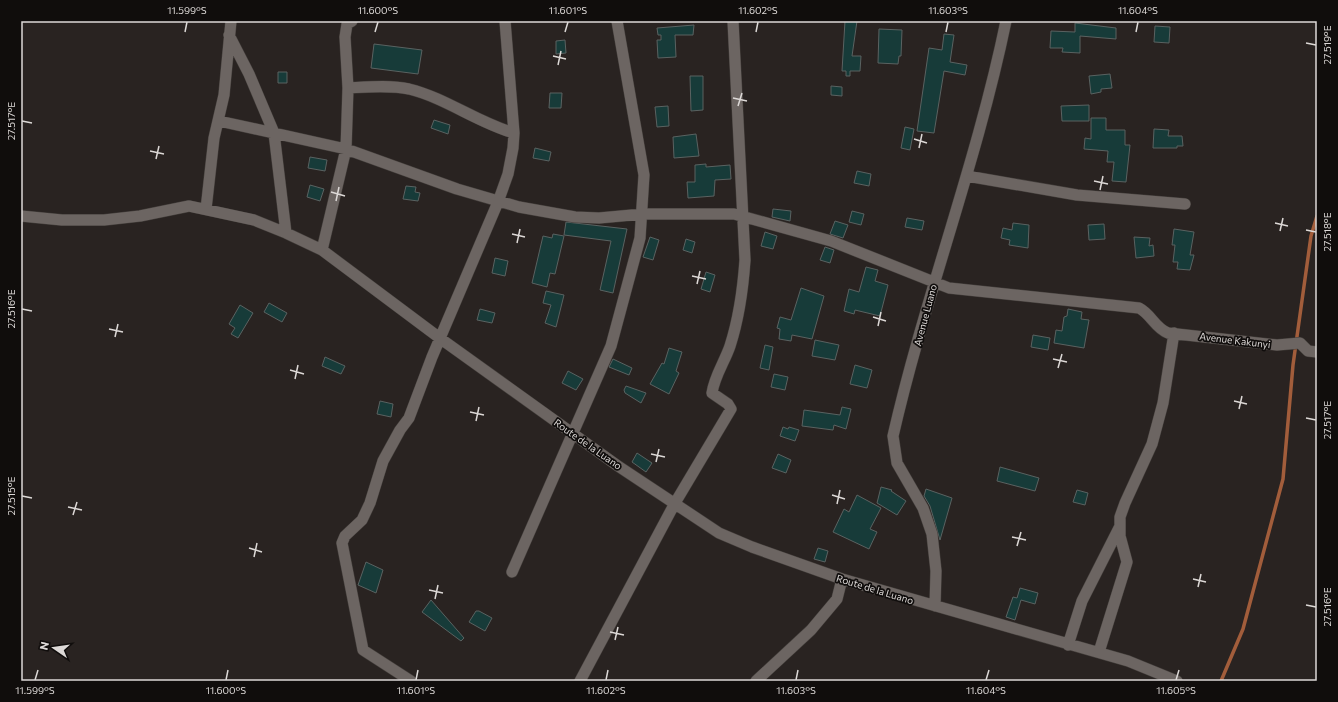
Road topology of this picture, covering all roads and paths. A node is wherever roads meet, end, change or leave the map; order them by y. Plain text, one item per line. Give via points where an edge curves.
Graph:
1 (232, 21) edge
2 (352, 21) edge
3 (505, 21) edge
4 (617, 21) edge
5 (733, 21) edge
6 (1006, 21) edge
7 (229, 35) junction
8 (348, 88) junction
9 (219, 121) junction
10 (514, 132) junction
11 (274, 133) junction
12 (346, 149) junction
13 (967, 176) junction
14 (498, 202) junction
15 (1185, 204) dead end
16 (206, 209) junction
17 (642, 214) junction
18 (21, 216) edge
19 (744, 216) junction
20 (286, 233) junction
21 (322, 250) junction
22 (934, 281) junction
23 (1174, 333) junction
24 (441, 339) junction
25 (1317, 352) edge
26 (572, 432) junction
27 (675, 503) junction
28 (1119, 528) junction
29 (512, 572) dead end
30 (842, 579) junction
31 (935, 606) junction
32 (1068, 645) junction
33 (1099, 652) junction
34 (411, 681) edge
35 (580, 681) edge
36 (756, 681) edge
37 (1177, 681) edge

1 - 7 street
2 - 8 street via 346,24 345,37
3 - 10 street
4 - 17 street via 644,175
5 - 19 street
6 - 13 street, Avenue Luano via 995,77
7 - 9 street via 228,64
7 - 11 street via 250,74
8 - 10 street via 410,89 496,128
8 - 12 street
9 - 11 street, Avenue Kakunyi
9 - 16 street via 214,138
10 - 14 street via 508,174
11 - 12 street, Avenue Kakunyi
11 - 20 street
12 - 14 street, Avenue Kakunyi
12 - 21 street
13 - 15 street via 1077,195
13 - 22 street, Avenue Luano
14 - 17 street, Avenue Kakunyi via 575,217 599,218
14 - 24 street
16 - 18 street, Route de la Luano via 189,206 104,220 62,220
16 - 20 street, Route de la Luano via 254,220
17 - 19 street, Avenue Kakunyi via 724,213
17 - 26 street via 632,274 611,346
19 - 22 street, Avenue Kakunyi via 831,241
19 - 27 street via 743,286 731,344 712,391 731,409
20 - 21 street, Route de la Luano
21 - 24 street, Route de la Luano
22 - 23 street, Avenue Kakunyi via 949,288 1139,308 1159,328
22 - 31 street, Avenue Luano via 893,436 896,463 923,508 932,534 936,571
23 - 25 street, Avenue Kakunyi via 1277,345 1300,343 1306,349
23 - 28 street via 1163,403 1152,444 1125,503
24 - 26 street, Route de la Luano
24 - 34 street via 409,418 383,462 362,520 345,536 342,543 363,650
26 - 27 street, Route de la Luano
26 - 29 street
27 - 30 street, Route de la Luano via 719,533
27 - 35 street
28 - 32 street via 1082,601
28 - 33 street via 1127,562
30 - 31 street, Route de la Luano
30 - 36 street via 837,599 810,630
31 - 32 street, Route de la Luano
32 - 33 street, Route de la Luano
33 - 37 street, Route de la Luano via 1133,662

